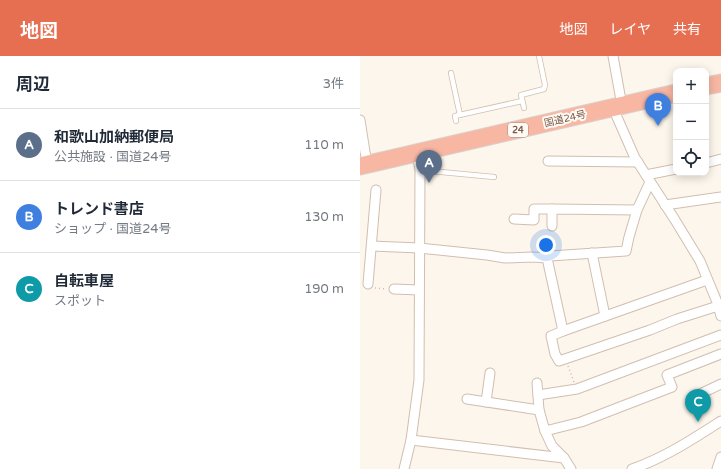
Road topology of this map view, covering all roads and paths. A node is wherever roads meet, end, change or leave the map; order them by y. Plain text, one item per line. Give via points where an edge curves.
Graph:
1 (539, 56) edge
2 (613, 56) edge
3 (451, 73) dead end
4 (721, 83) edge
5 (709, 85) edge
6 (673, 94) edge
7 (522, 101) junction
8 (617, 107) junction
9 (524, 108) dead end
10 (460, 115) junction
11 (360, 120) edge
12 (456, 121) dead end
13 (721, 160) edge
14 (548, 161) dead end
15 (418, 162) junction
16 (638, 162) junction
17 (709, 162) edge
18 (364, 165) edge
19 (673, 170) edge
20 (494, 177) dead end
21 (648, 178) junction
22 (376, 190) dead end
23 (721, 197) edge
24 (665, 205) junction
25 (552, 209) junction
26 (637, 210) junction
27 (514, 220) dead end
28 (552, 226) dead end
29 (372, 246) junction
30 (419, 248) junction
31 (592, 253) junction
32 (547, 258) junction
33 (707, 280) junction
34 (371, 286) joint
35 (394, 289) joint
36 (419, 290) junction
37 (718, 306) junction
38 (605, 316) junction
39 (721, 316) edge
40 (563, 331) junction
41 (721, 335) edge
42 (721, 354) edge
43 (566, 359) junction
44 (490, 373) dead end
45 (537, 383) dead end
46 (721, 384) edge
47 (577, 389) junction
48 (700, 394) dead end
49 (538, 395) junction
50 (466, 399) dead end
51 (486, 402) junction
52 (539, 410) junction
53 (721, 421) edge
54 (545, 431) junction
55 (411, 440) junction
56 (721, 457) edge
57 (564, 458) junction
58 (404, 469) edge
59 (571, 469) edge
60 (632, 469) edge
61 (718, 469) edge

1 - 7 lane via 544,89 521,95
2 - 8 street
3 - 10 lane
4 - 5 highway
6 - 8 highway, 国道24号 / 24
7 - 9 lane
7 - 10 lane
8 - 15 highway, 国道24号 / 24
8 - 16 street via 627,140
10 - 12 lane via 455,116
11 - 18 street via 365,152
13 - 17 street
14 - 16 street
15 - 18 highway, 国道24号 / 24
15 - 20 lane
15 - 30 street
16 - 21 street
19 - 21 street
21 - 24 street
21 - 26 street
22 - 29 street
23 - 24 street
24 - 33 street via 700,262
25 - 26 street
25 - 27 street via 534,209 534,220
25 - 28 street
26 - 31 street via 626,252
29 - 30 street
29 - 34 street
30 - 32 street via 505,258
30 - 36 street
31 - 32 street
31 - 38 street
32 - 40 street
33 - 37 street
33 - 38 street
34 - 35 path
35 - 36 street
36 - 55 street via 418,380
37 - 39 street
37 - 43 street
38 - 40 street
40 - 43 street via 551,336 557,358 559,361
41 - 47 street
42 - 54 street via 667,375 672,387 581,422
43 - 47 path
44 - 51 street
45 - 49 street
46 - 48 street
47 - 49 street
49 - 52 street
50 - 51 street
51 - 52 street
52 - 54 street
53 - 60 street via 693,439
54 - 57 street via 552,446
55 - 57 street
55 - 58 street
56 - 61 street
57 - 59 street

